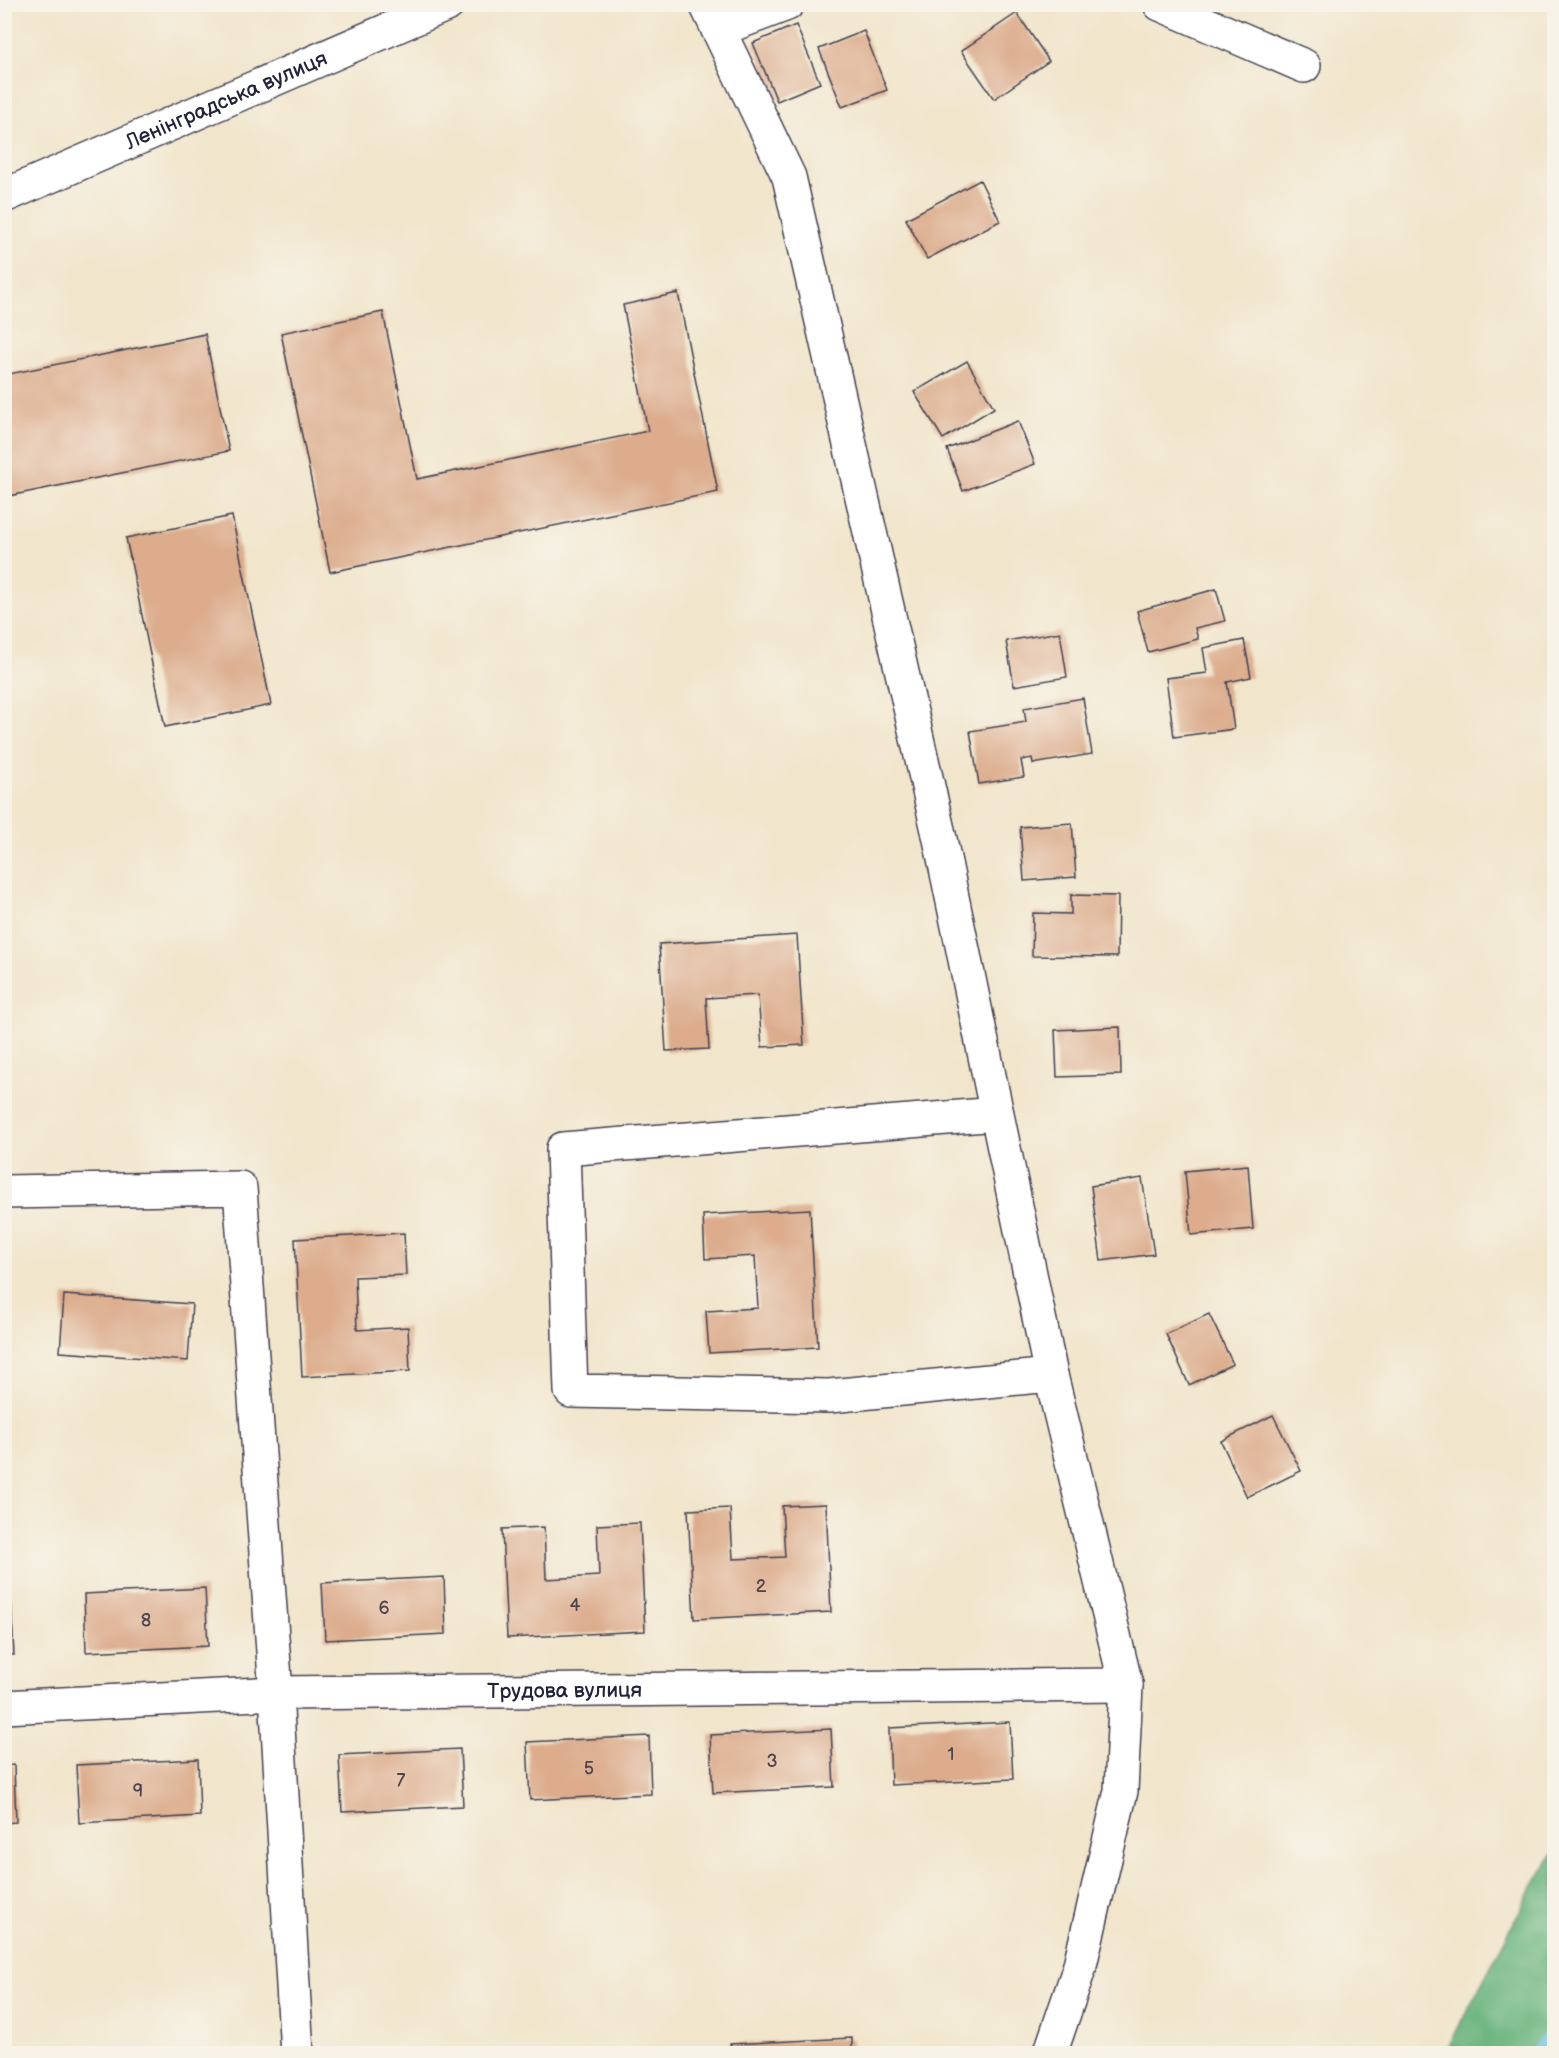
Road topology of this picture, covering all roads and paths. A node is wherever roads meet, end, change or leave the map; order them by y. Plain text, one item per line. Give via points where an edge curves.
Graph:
1 (448, 4) edge
2 (787, 4) edge
3 (1160, 4) edge
4 (712, 17) edge
5 (1304, 66) dead end
6 (4, 196) edge
7 (997, 1114) junction
8 (4, 1192) edge
9 (1050, 1375) junction
10 (1126, 1685) junction
11 (276, 1693) junction
12 (4, 1707) edge
13 (297, 2054) edge
14 (1050, 2054) edge

1 - 6 street, Ленінградська вулиця
2 - 4 street
3 - 5 street
4 - 7 street via 789,177 940,839
7 - 9 street
7 - 9 street via 563,1149 571,1390 829,1396
8 - 11 street via 240,1188
9 - 10 street
10 - 11 street, Трудова вулиця
10 - 14 street via 1121,1791 1079,1970
11 - 12 street, Трудова вулиця
11 - 13 street

